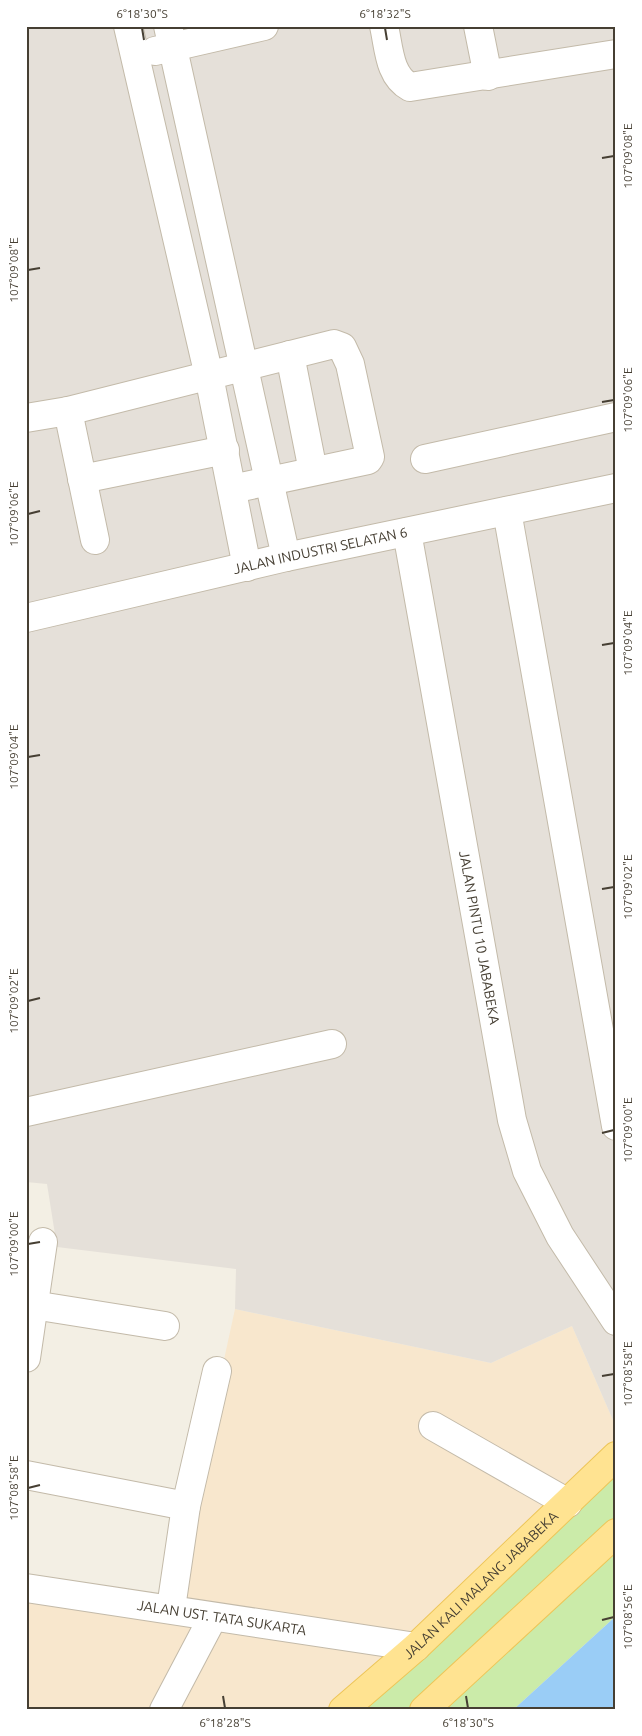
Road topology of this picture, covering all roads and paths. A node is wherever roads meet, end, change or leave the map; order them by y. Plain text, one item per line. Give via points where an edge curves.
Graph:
1 (128, 26) edge
2 (264, 26) edge
3 (384, 26) edge
4 (478, 26) edge
5 (170, 37) edge
6 (616, 54) edge
7 (134, 57) junction
8 (488, 76) junction
9 (290, 354) junction
10 (244, 367) junction
11 (209, 376) junction
12 (68, 411) junction
13 (616, 417) edge
14 (26, 418) edge
15 (224, 450) junction
16 (425, 460) dead end
17 (313, 471) junction
18 (82, 479) junction
19 (269, 481) junction
20 (616, 488) edge
21 (232, 489) junction
22 (507, 511) junction
23 (406, 532) junction
24 (95, 540) dead end
25 (286, 558) junction
26 (247, 567) junction
27 (26, 618) edge
28 (332, 1044) dead end
29 (26, 1112) edge
30 (616, 1126) edge
31 (43, 1242) dead end
32 (33, 1305) junction
33 (616, 1321) edge
34 (165, 1326) dead end
35 (26, 1358) edge
36 (216, 1372) dead end
37 (434, 1426) dead end
38 (616, 1456) edge
39 (26, 1475) edge
40 (568, 1503) junction
41 (186, 1506) junction
42 (616, 1533) edge
43 (26, 1588) edge
44 (171, 1608) junction
45 (213, 1617) junction
46 (416, 1647) junction
47 (164, 1710) edge
48 (343, 1710) edge
49 (424, 1710) edge

1 - 7 street
2 - 5 street
3 - 8 street via 394,72 400,82 410,87
4 - 8 street
5 - 7 street
5 - 10 street
6 - 8 street
7 - 11 street
9 - 10 street
9 - 17 street
9 - 17 street via 334,344 347,353 370,457 365,462
10 - 11 street
10 - 19 street
11 - 12 street
11 - 15 street
12 - 14 street
12 - 18 street
13 - 16 street
15 - 18 street
15 - 21 street
17 - 19 street
18 - 24 street
19 - 21 street
19 - 25 street
20 - 22 street, JALAN INDUSTRI SELATAN 6
21 - 26 street
22 - 23 street, JALAN INDUSTRI SELATAN 6
22 - 30 street
23 - 25 street, JALAN INDUSTRI SELATAN 6
23 - 33 street, JALAN PINTU 10 JABABEKA via 512,1120 527,1171 560,1236
25 - 26 street, JALAN INDUSTRI SELATAN 6
26 - 27 street, JALAN INDUSTRI SELATAN 6
28 - 29 street
31 - 32 street
32 - 34 street
32 - 35 street
36 - 41 street
37 - 40 street
38 - 40 main road, JALAN KALI MALANG JABABEKA
39 - 41 street
40 - 46 main road, JALAN KALI MALANG JABABEKA
41 - 44 street
42 - 49 main road
43 - 44 street, JALAN UST. TATA SUKARTA
44 - 45 street, JALAN UST. TATA SUKARTA
45 - 46 street, JALAN UST. TATA SUKARTA
45 - 47 street
46 - 48 main road, JALAN KALI MALANG JABABEKA

